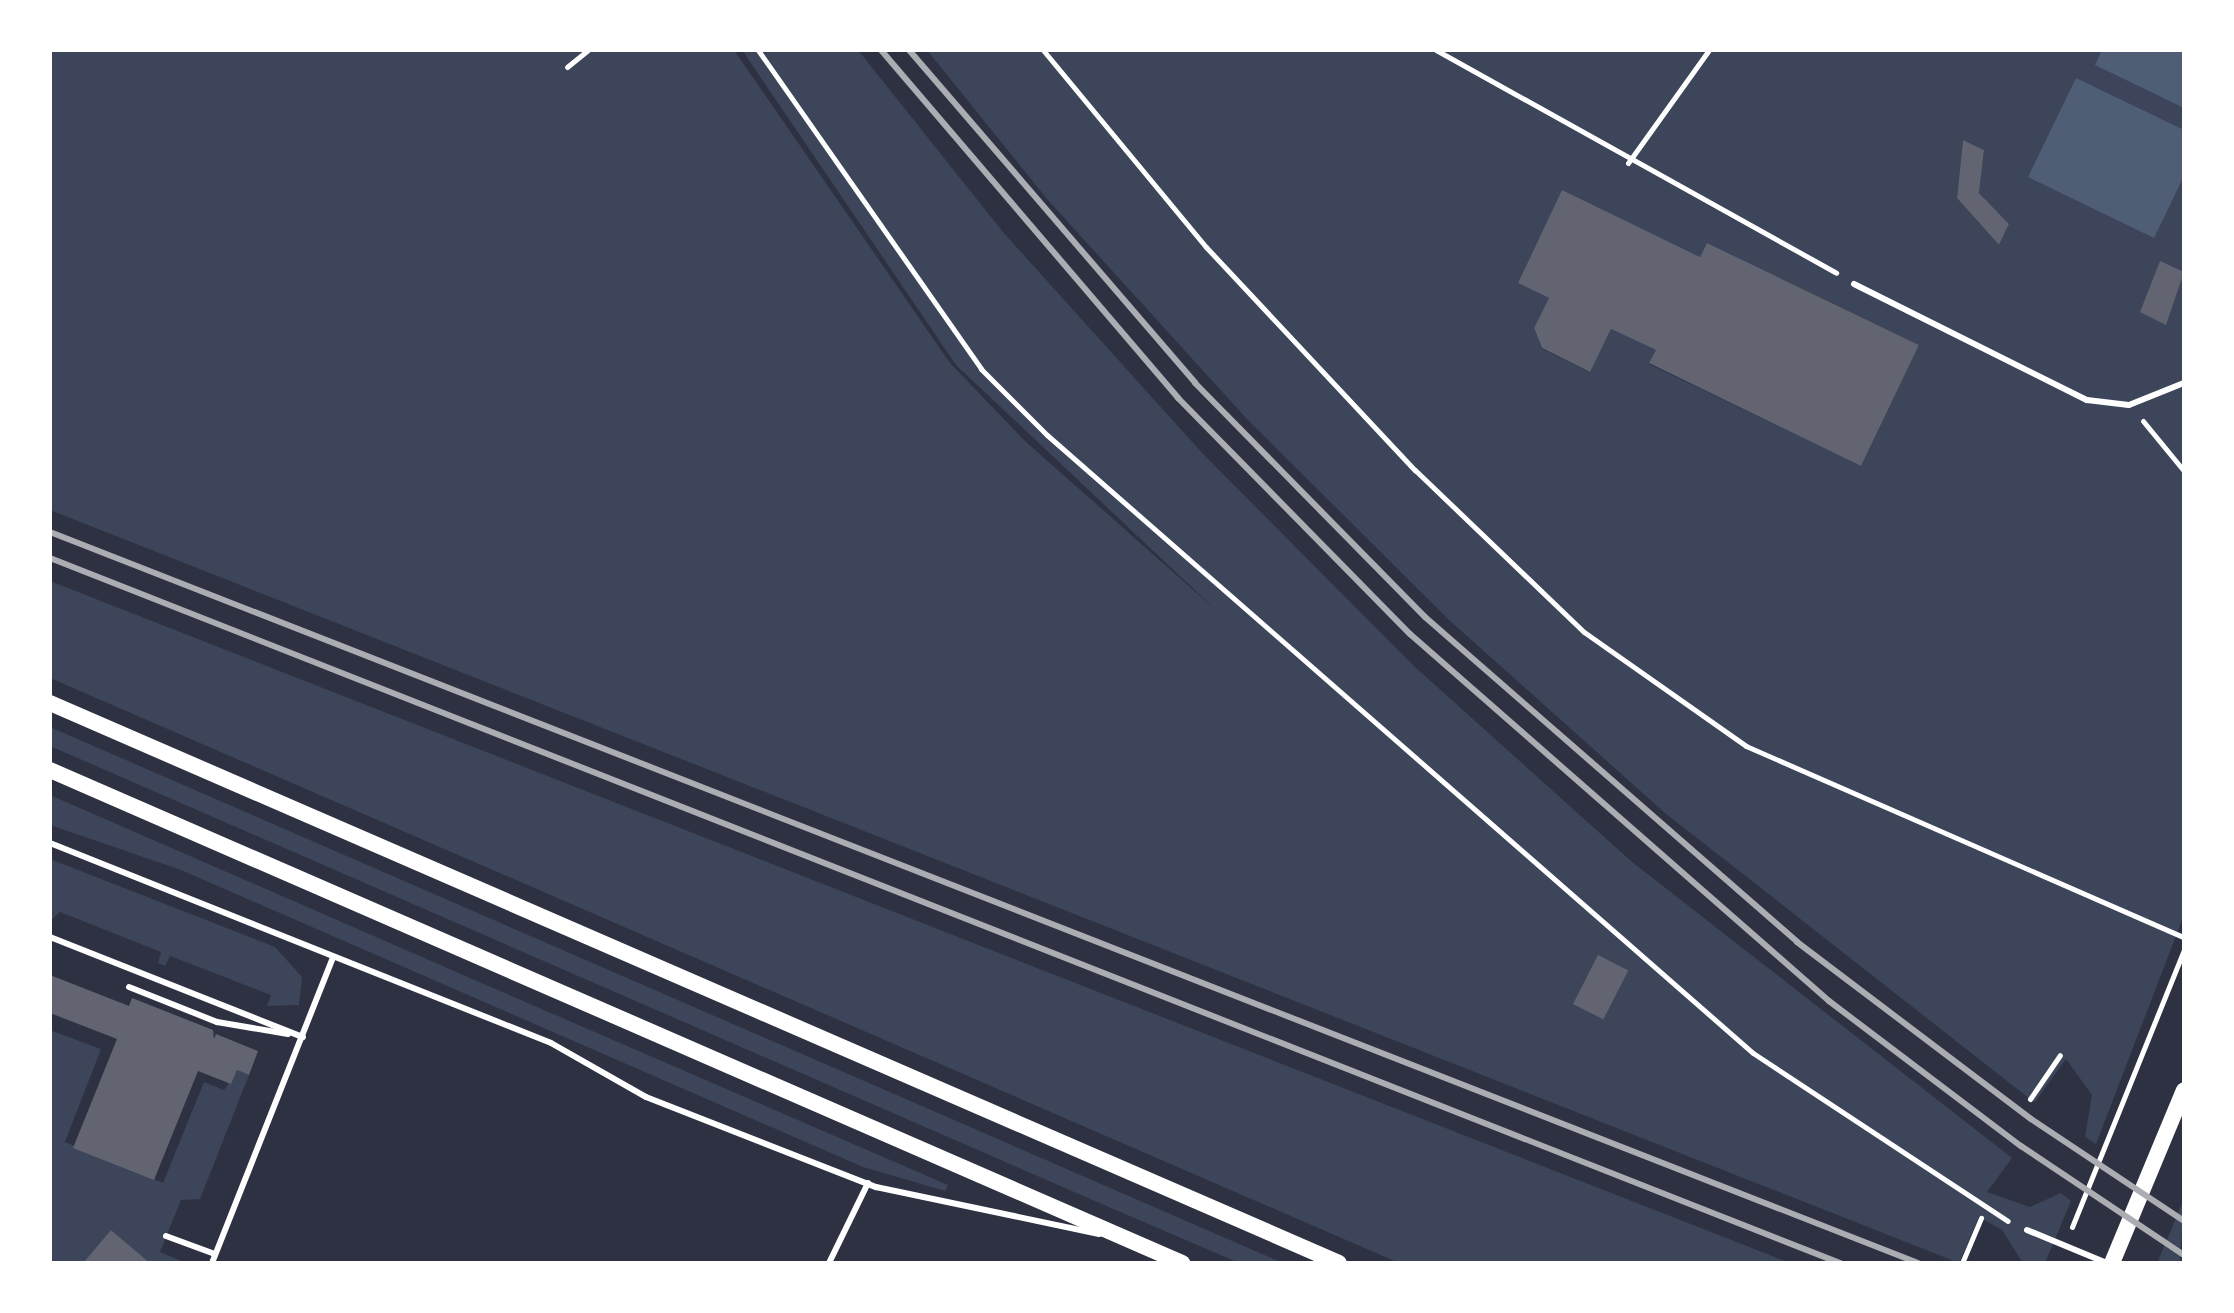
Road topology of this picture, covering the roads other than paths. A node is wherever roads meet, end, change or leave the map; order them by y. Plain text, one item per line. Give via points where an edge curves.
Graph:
1 (1854, 284) road end
2 (2184, 383) edge
3 (50, 703) edge
4 (50, 770) edge
5 (50, 843) edge
6 (50, 937) edge
7 (333, 957) junction
8 (129, 987) dead end
9 (303, 1037) junction
10 (2184, 1090) edge
11 (868, 1183) junction
12 (2027, 1230) road end
13 (166, 1236) dead end
14 (1131, 1240) junction
15 (215, 1254) junction
16 (831, 1260) edge
17 (212, 1263) edge
18 (840, 1263) edge
19 (1182, 1263) edge
20 (1339, 1263) edge
21 (2109, 1263) edge

1 - 2 lane via 2087,400 2129,405
3 - 20 main road
4 - 14 main road
5 - 7 lane
6 - 9 lane
7 - 9 lane
7 - 11 lane via 551,1043 646,1097
8 - 9 lane via 217,1022
9 - 15 lane
10 - 21 main road
11 - 14 lane
11 - 16 lane
12 - 21 lane
13 - 15 lane
14 - 19 main road
15 - 17 lane
16 - 18 lane

